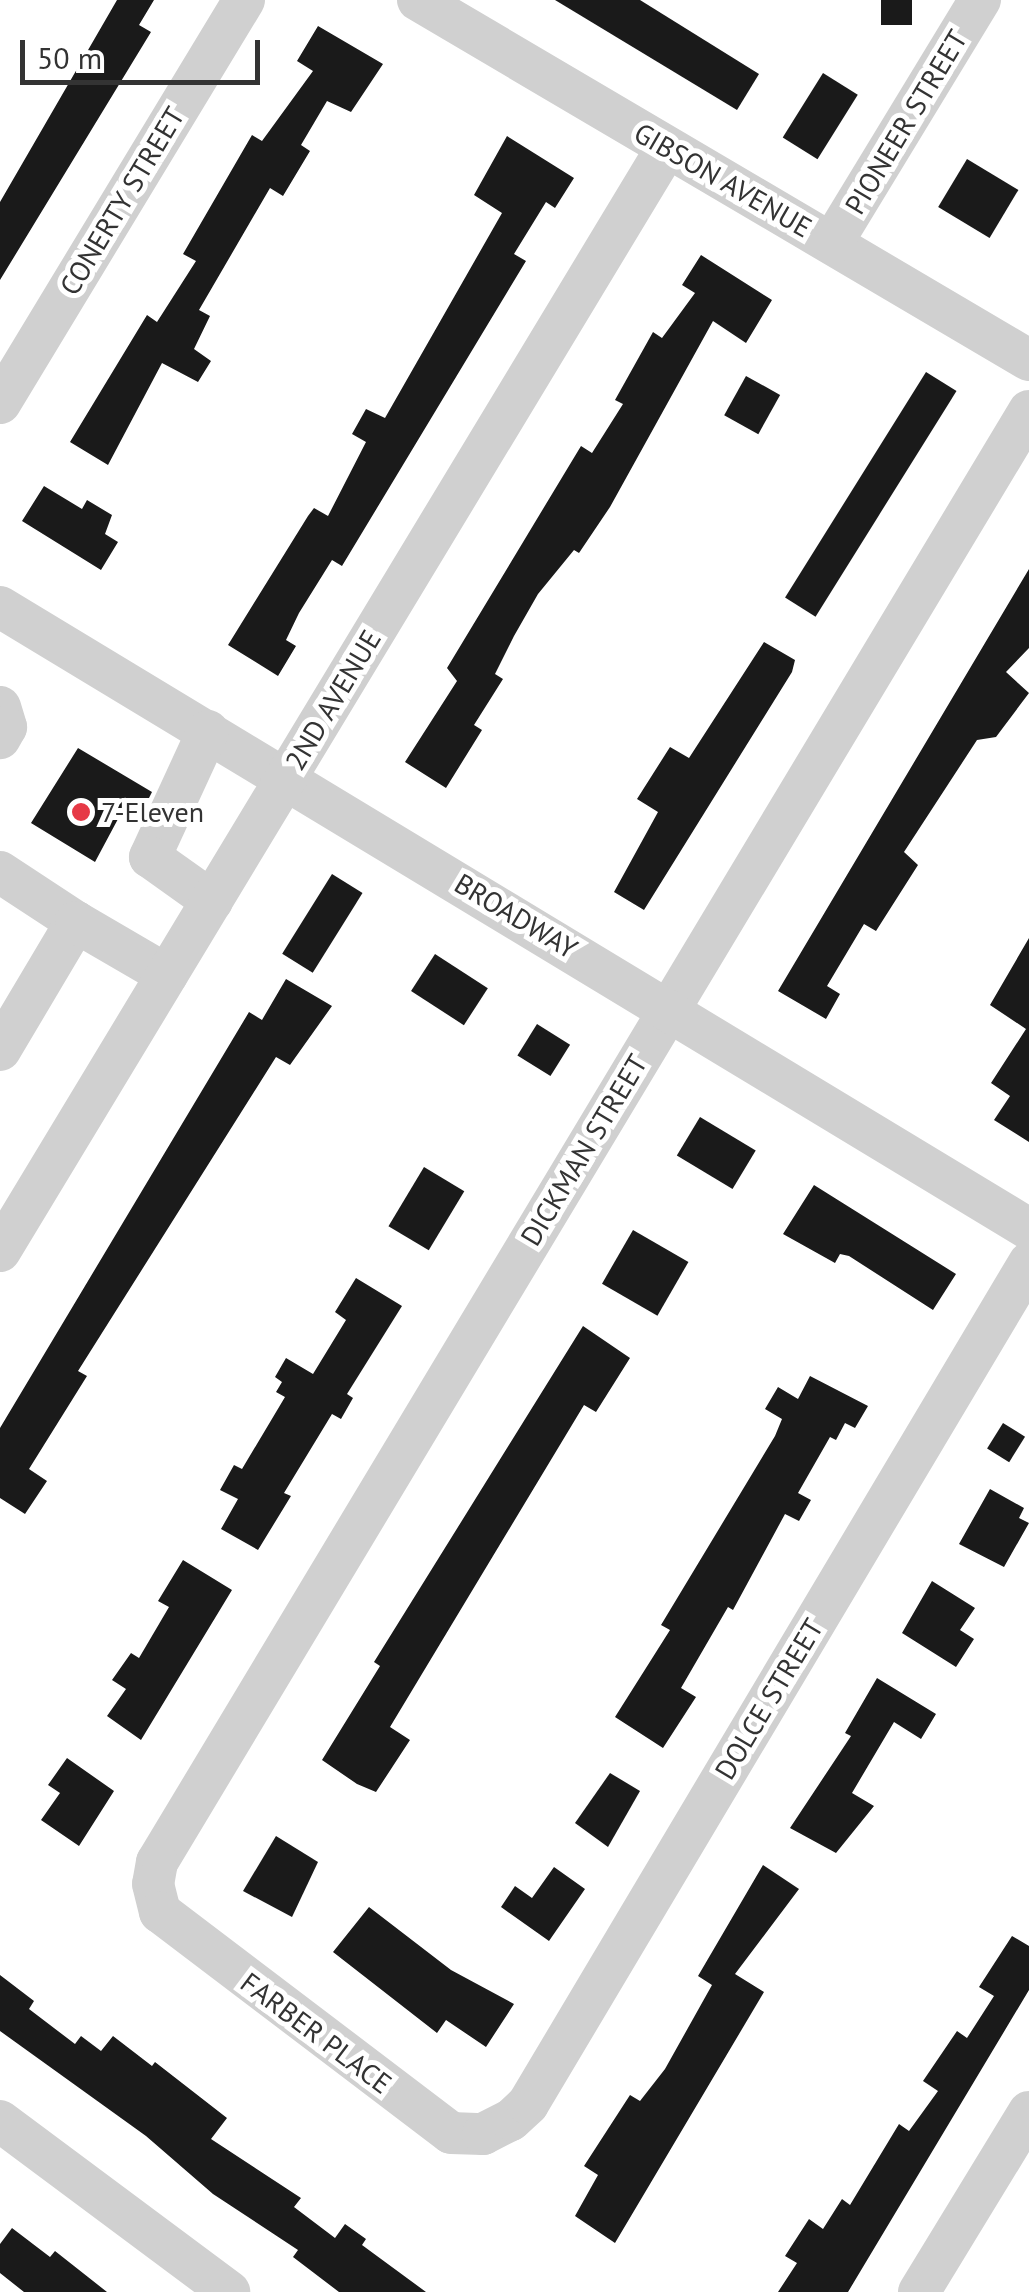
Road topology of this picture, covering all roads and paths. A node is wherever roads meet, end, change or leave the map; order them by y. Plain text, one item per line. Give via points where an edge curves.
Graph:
1 (244, 0) edge
2 (418, 0) edge
3 (980, 0) edge
4 (666, 149) junction
5 (832, 243) junction
6 (1029, 360) edge
7 (0, 403) edge
8 (1029, 411) edge
9 (0, 607) edge
10 (0, 706) edge
11 (208, 732) junction
12 (0, 738) edge
13 (286, 778) junction
14 (0, 872) edge
15 (212, 900) junction
16 (76, 922) junction
17 (167, 975) junction
18 (669, 1008) junction
19 (0, 1050) edge
20 (1029, 1229) edge
21 (0, 1250) edge
22 (1029, 1263) edge
23 (154, 1893) joint
24 (1029, 2112) edge
25 (0, 2121) edge
26 (498, 2126) joint
27 (229, 2292) edge
28 (919, 2292) edge

1 - 7 street, CONERTY STREET
2 - 4 street, GIBSON AVENUE
3 - 5 street, PIONEER STREET
4 - 5 street, GIBSON AVENUE
4 - 13 street, 2ND AVENUE
5 - 6 street, GIBSON AVENUE
8 - 18 street, DICKMAN STREET
9 - 11 street, BROADWAY
10 - 12 street via 6,726
11 - 13 street, BROADWAY
11 - 15 street via 150,857
13 - 15 street, 2ND AVENUE
13 - 18 street, BROADWAY
14 - 16 street
15 - 17 street, 2ND AVENUE
16 - 17 street
16 - 19 street
17 - 21 street, 2ND AVENUE
18 - 20 street, BROADWAY
18 - 23 street, DICKMAN STREET via 157,1862
22 - 26 street, DOLCE STREET via 528,2104
23 - 26 street, FARBER PLACE via 176,1929 451,2133 483,2134
24 - 28 street
25 - 27 street

